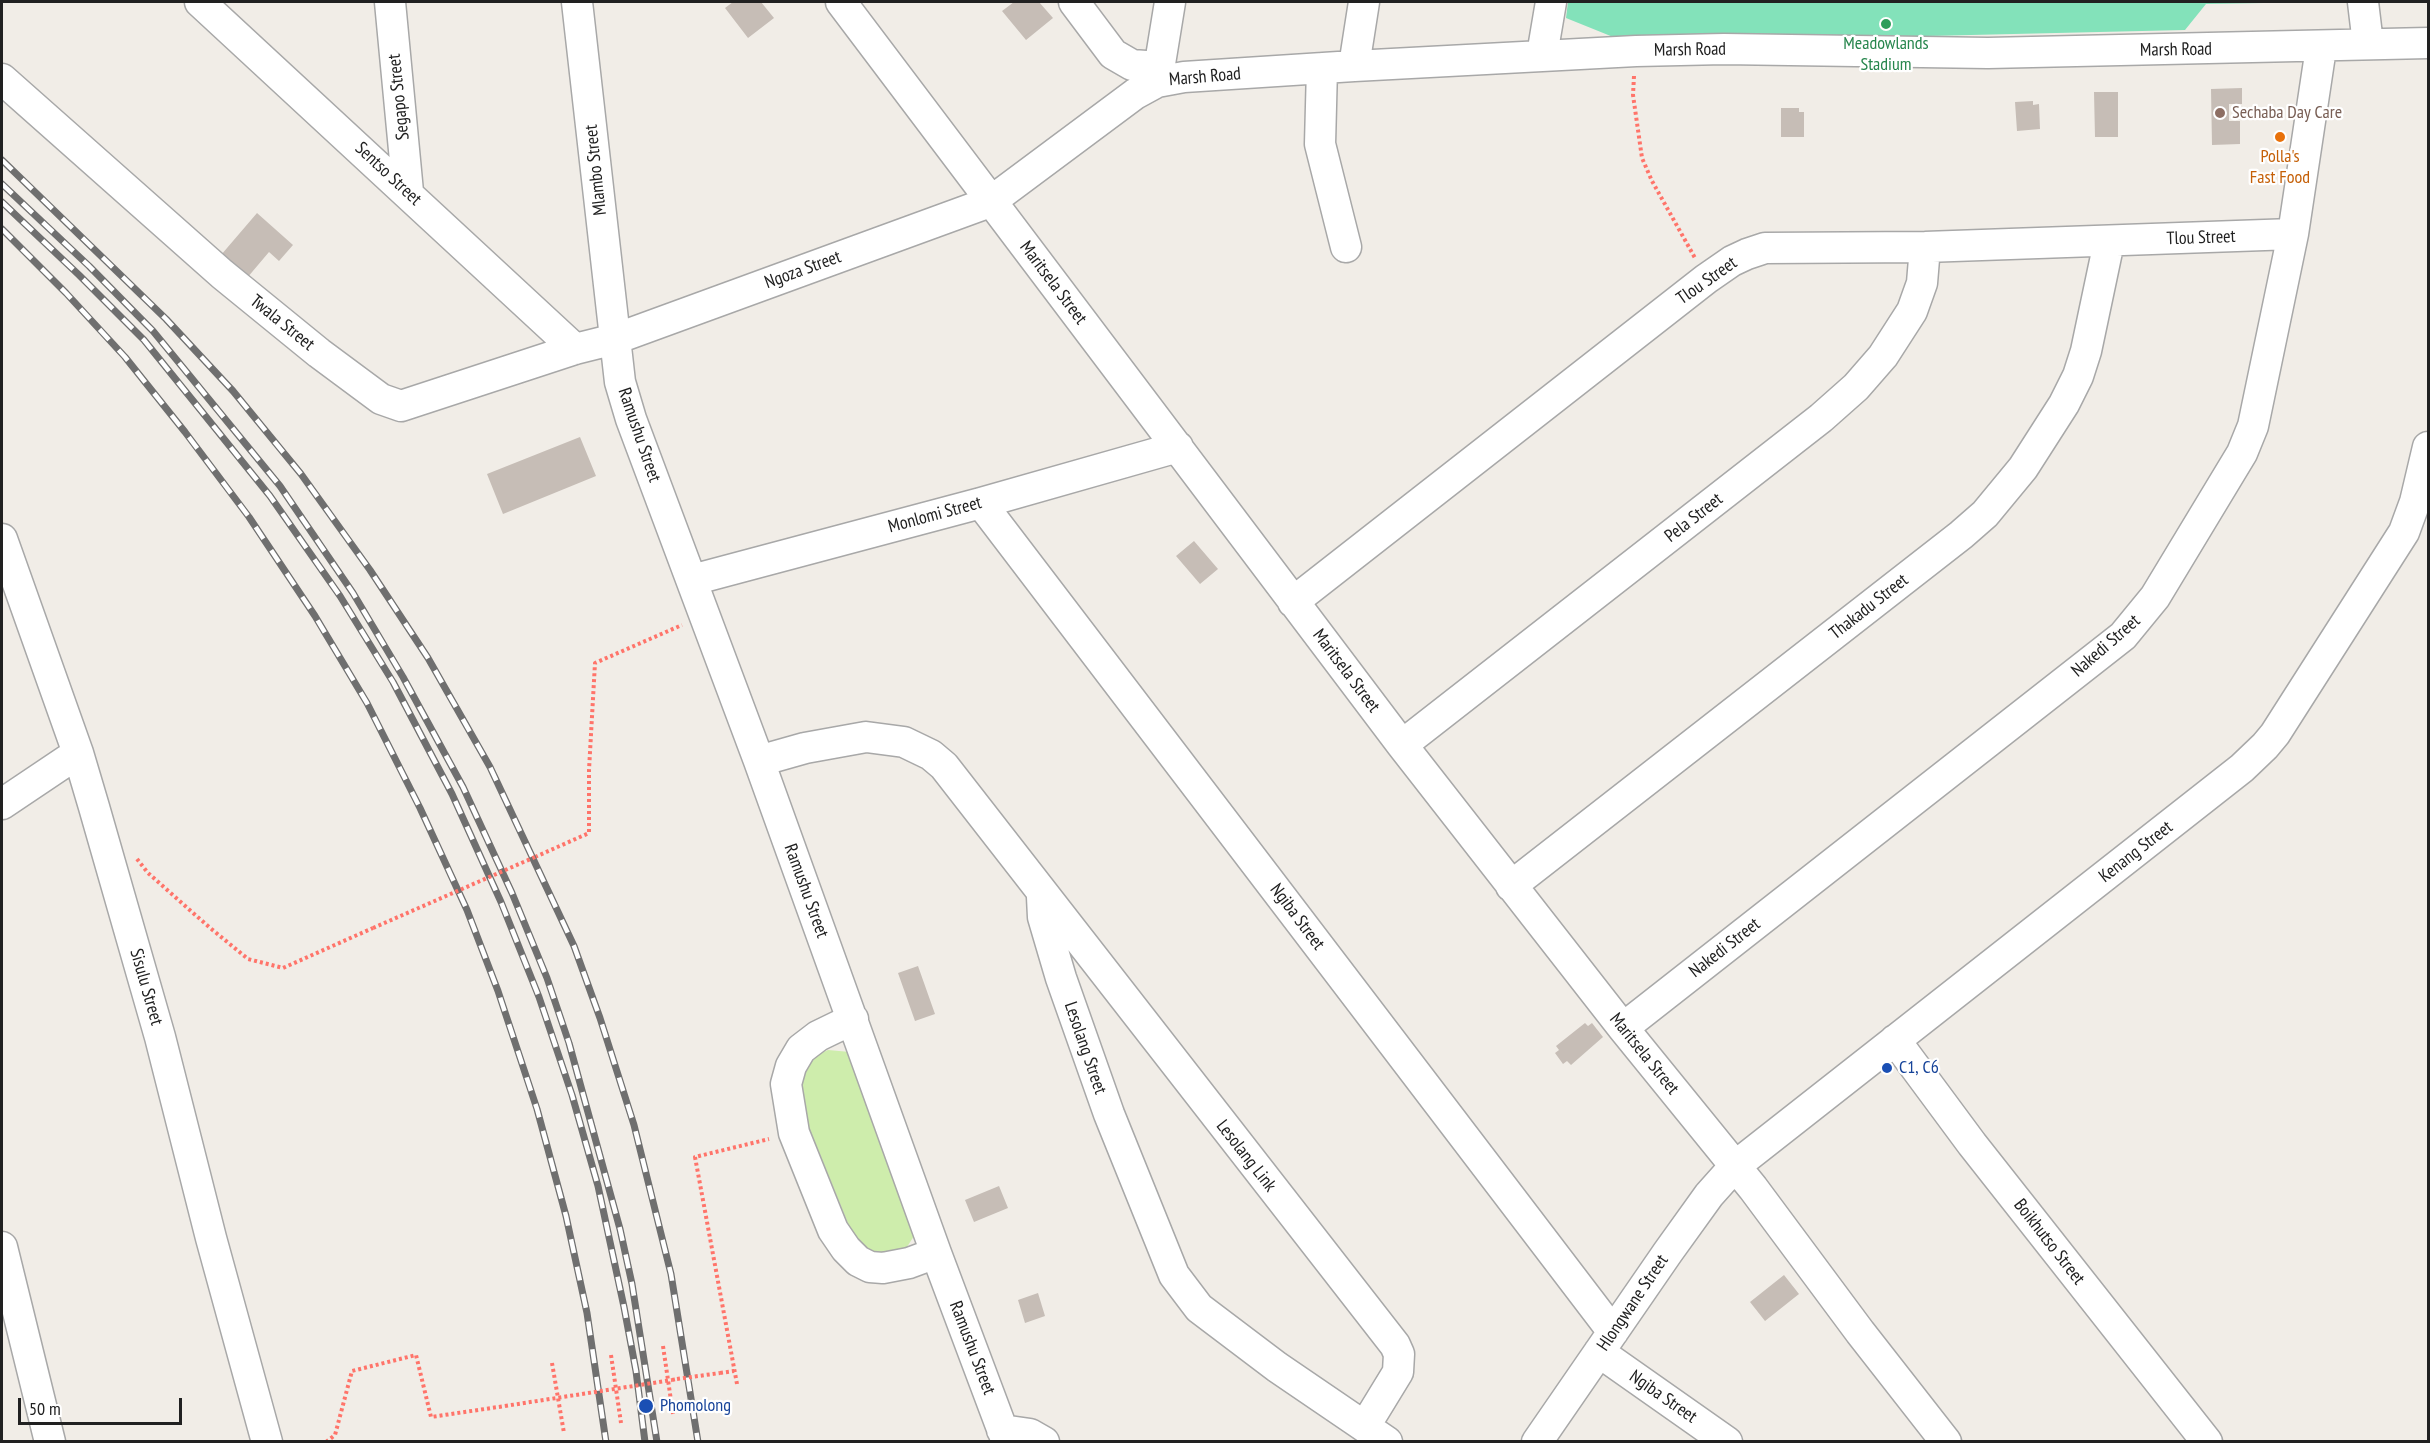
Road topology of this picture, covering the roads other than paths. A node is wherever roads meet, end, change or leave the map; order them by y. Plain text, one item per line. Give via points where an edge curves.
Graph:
1 (200, 2) edge
2 (390, 2) edge
3 (577, 2) edge
4 (841, 2) edge
5 (1074, 2) edge
6 (1170, 2) edge
7 (1364, 2) edge
8 (1551, 2) edge
9 (2363, 2) edge
10 (2368, 44) junction
11 (2428, 44) edge
12 (2321, 48) junction
13 (1542, 56) junction
14 (1354, 66) junction
15 (1322, 68) junction
16 (1158, 74) junction
17 (2, 80) edge
18 (408, 192) junction
19 (990, 202) junction
20 (2293, 234) junction
21 (2109, 242) junction
22 (1346, 247) dead end
23 (1925, 247) junction
24 (615, 339) junction
25 (575, 349) junction
26 (1178, 447) junction
27 (2428, 447) edge
28 (981, 503) junction
29 (2416, 534) edge
30 (2, 539) edge
31 (692, 580) junction
32 (1293, 602) junction
33 (1402, 745) junction
34 (78, 753) junction
35 (759, 761) junction
36 (2, 804) edge
37 (1511, 886) junction
38 (1042, 894) junction
39 (853, 1019) junction
40 (1623, 1028) junction
41 (1895, 1040) junction
42 (1734, 1167) junction
43 (2, 1247) edge
44 (936, 1253) junction
45 (1606, 1342) junction
46 (1376, 1434) edge
47 (1005, 1436) edge
48 (50, 1442) edge
49 (267, 1442) edge
50 (1044, 1442) edge
51 (1537, 1442) edge
52 (1726, 1442) edge
53 (1946, 1442) edge
54 (2207, 1442) edge

1 - 18 street, Sentso Street
2 - 18 street, Segapo Street
3 - 24 street, Mlambo Street
4 - 19 street, Maritsela Street
5 - 16 street via 1113,54
6 - 16 street
7 - 14 street
8 - 13 street
9 - 10 street
10 - 11 street, Marsh Road
10 - 12 street, Marsh Road
12 - 13 street, Marsh Road via 1988,53 1724,48
12 - 20 street, Nakedi Street
13 - 14 street, Marsh Road
14 - 15 street, Marsh Road
15 - 16 street, Marsh Road via 1185,77
15 - 22 street via 1320,144
16 - 19 street, Marsh Road
17 - 25 street, Twala Street via 222,274 388,403 408,404
18 - 25 street, Sentso Street
19 - 24 street, Ngoza Street
19 - 26 street, Maritsela Street
20 - 21 street, Tlou Street
20 - 40 street, Nakedi Street via 2249,438 2141,616 2061,685
21 - 23 street, Tlou Street
21 - 37 street, Thakadu Street via 2078,376 2023,468 1984,514
23 - 32 street, Tlou Street via 1765,248 1732,261
23 - 33 street, Pela Street via 1922,283 1912,311 1883,356 1856,387 1812,426
24 - 25 street, Twala Street
24 - 31 street, Ramushu Street via 620,382 631,419
26 - 28 street, Monlomi Street
26 - 32 street, Maritsela Street
27 - 29 street, Kenang Street via 2415,502
28 - 31 street, Monlomi Street
28 - 45 street, Ngiba Street
29 - 41 street, Kenang Street via 2265,746
30 - 34 street, Sisulu Street
31 - 35 street, Ramushu Street
32 - 33 street, Maritsela Street
33 - 37 street, Maritsela Street
34 - 36 street
34 - 49 street, Sisulu Street via 160,1037
35 - 38 street via 816,745 866,737 888,738 919,748 944,766
35 - 39 street, Ramushu Street
37 - 40 street, Maritsela Street
38 - 46 street, Lesolang Street via 1043,917 1061,978 1108,1114 1174,1275 1199,1308
38 - 46 street, Lesolang Link via 1395,1346 1399,1354 1398,1372
39 - 44 street, Ramushu Street
39 - 44 street via 818,1036 801,1049 790,1066 786,1084 794,1133 833,1230 858,1261 883,1268
40 - 42 street, Maritsela Street
41 - 42 street, Kenang Street
41 - 54 street, Boikhutso Street
42 - 45 street, Hlongwane Street via 1709,1195
42 - 53 street, Maritsela Street
43 - 48 street
44 - 47 street, Ramushu Street
45 - 51 street, Hlongwane Street
45 - 52 street, Ngiba Street
47 - 50 street via 1030,1434

